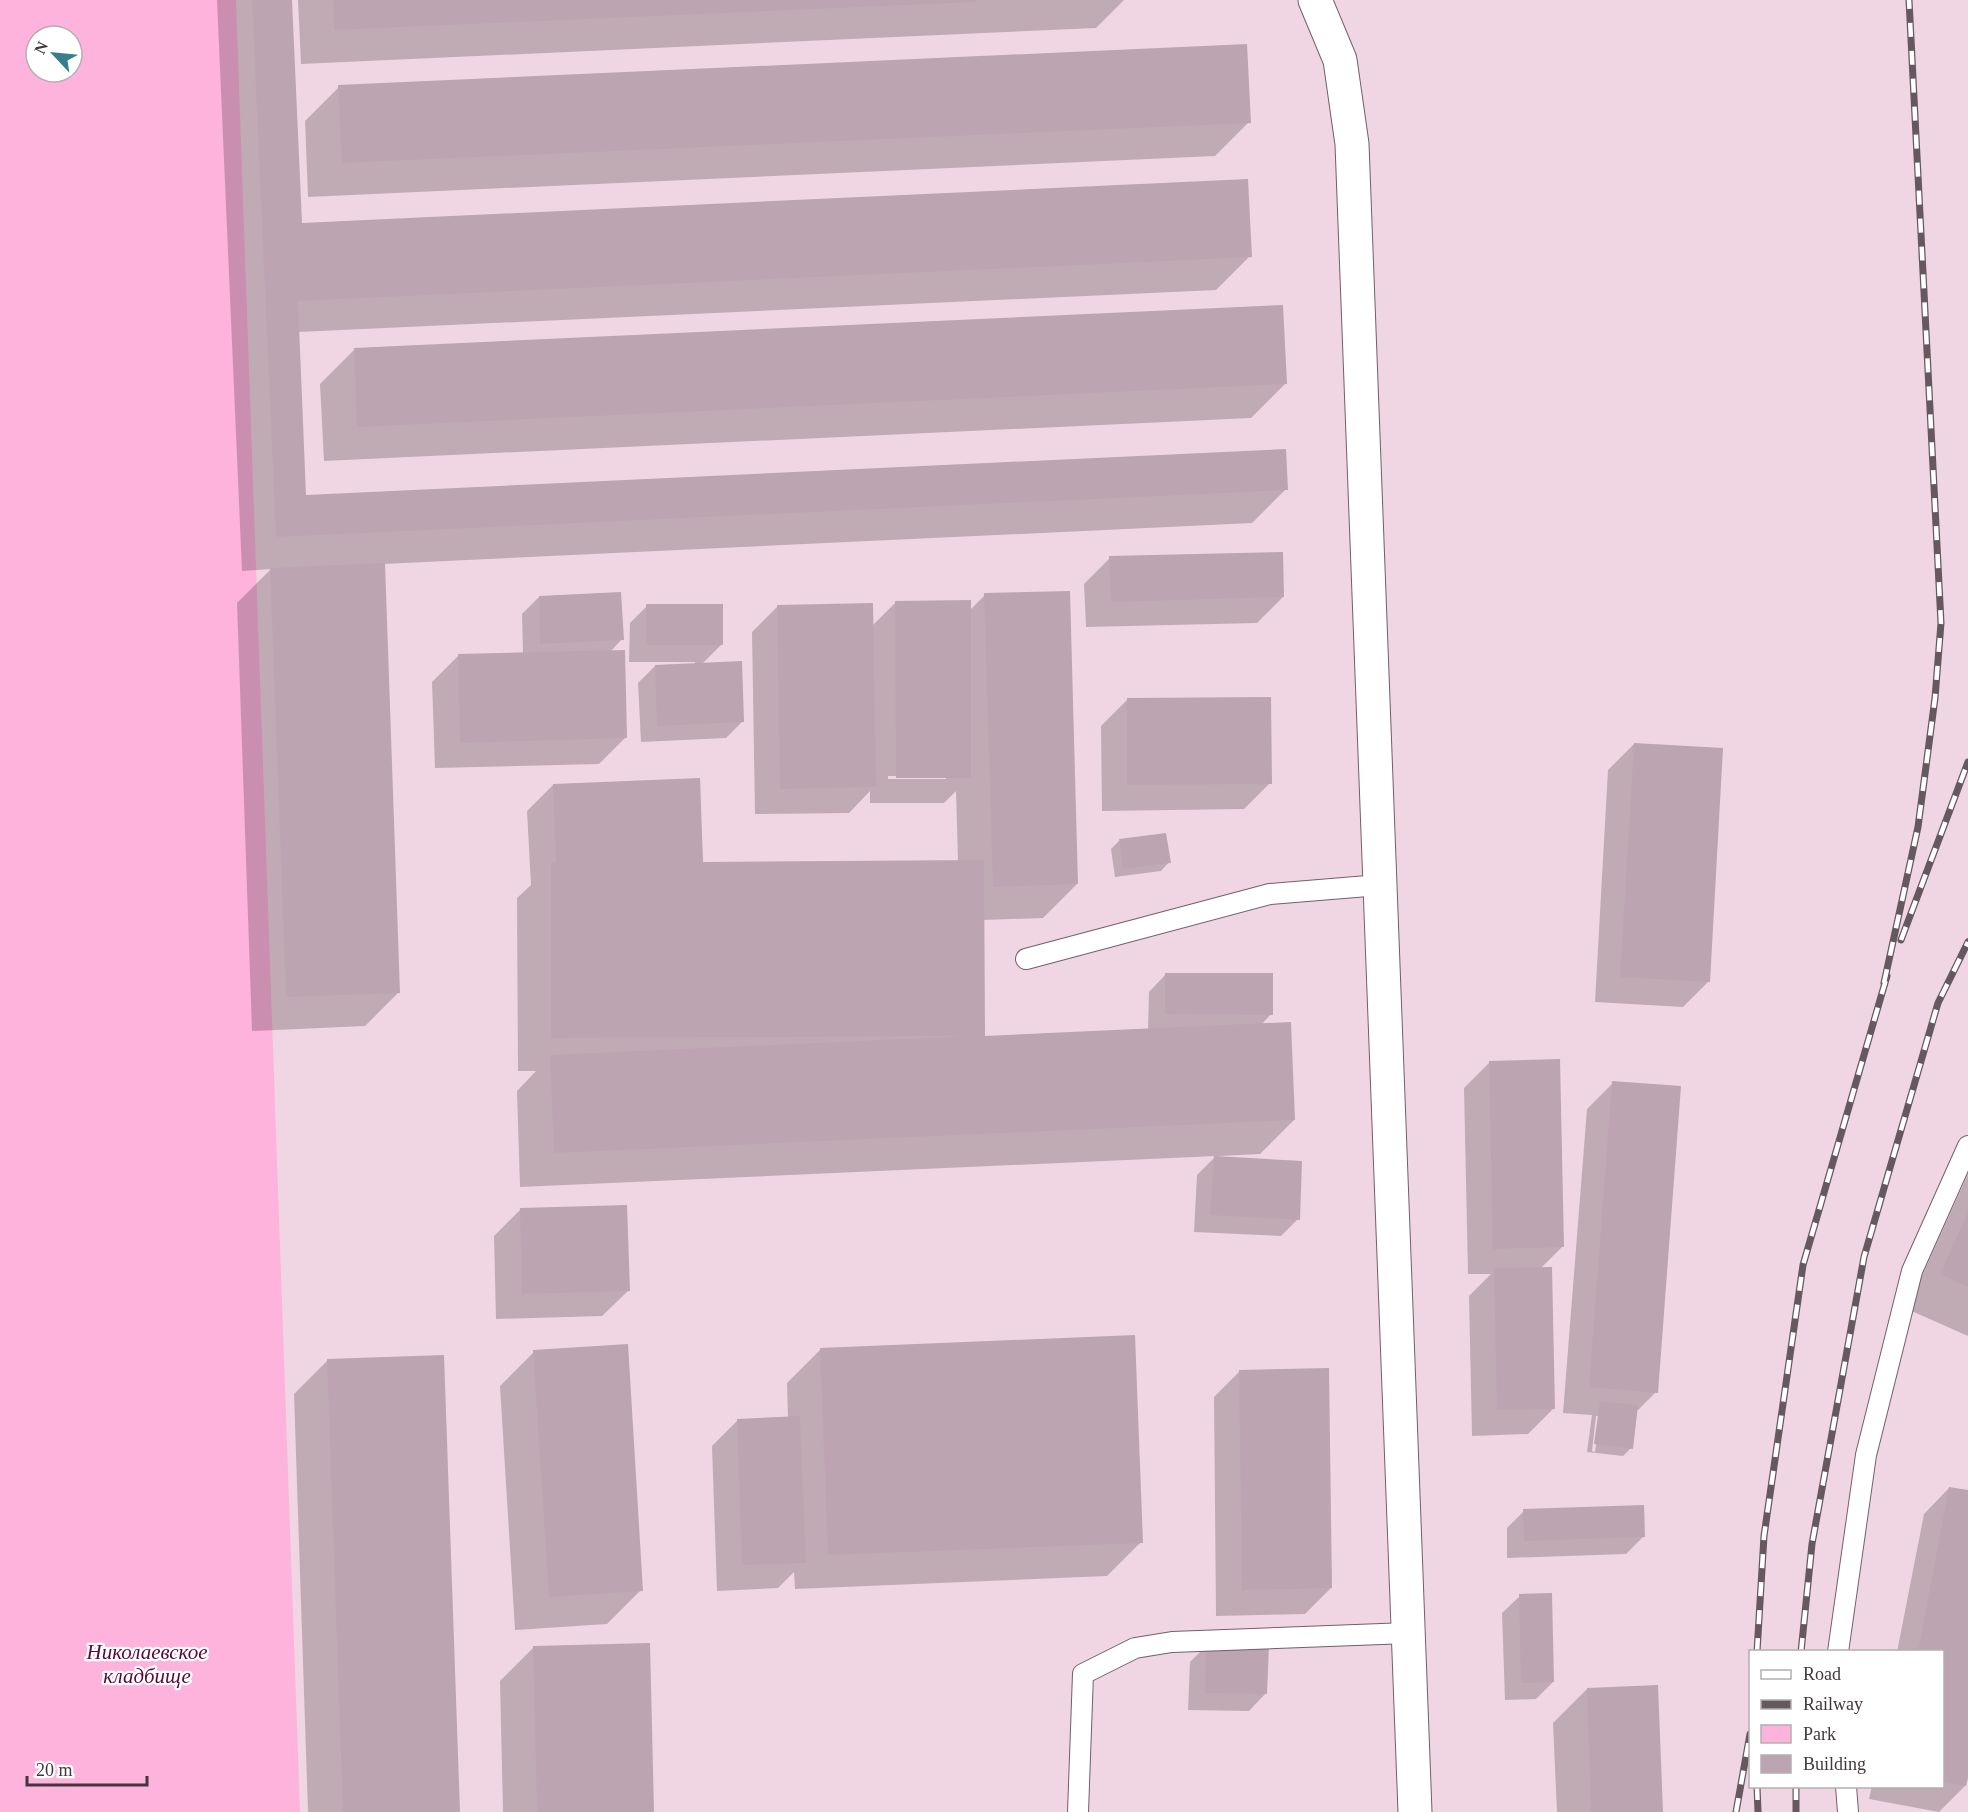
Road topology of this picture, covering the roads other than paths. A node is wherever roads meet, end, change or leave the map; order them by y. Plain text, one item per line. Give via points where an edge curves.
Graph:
1 (1315, 0) edge
2 (1380, 885) junction
3 (1026, 959) dead end
4 (1968, 1146) edge
5 (1408, 1633) junction
6 (1838, 1650) edge
7 (1846, 1788) edge
8 (1078, 1812) edge
9 (1415, 1812) edge
10 (1848, 1812) edge

1 - 2 street via 1340,60 1352,144
2 - 3 lane via 1270,894
2 - 5 street
4 - 6 lane via 1912,1270 1866,1455
5 - 8 lane via 1172,1642 1135,1648 1083,1674
5 - 9 street
7 - 10 lane

